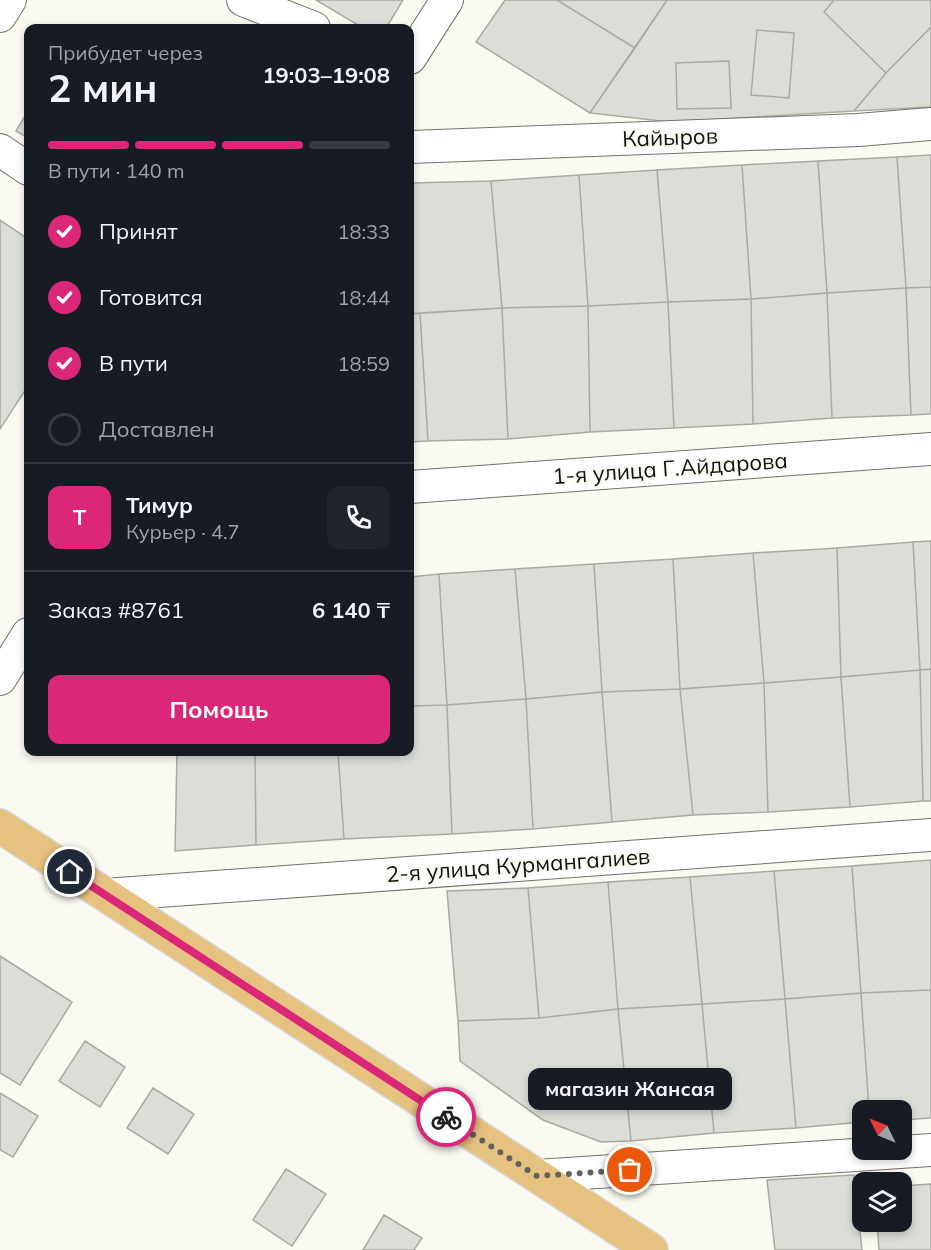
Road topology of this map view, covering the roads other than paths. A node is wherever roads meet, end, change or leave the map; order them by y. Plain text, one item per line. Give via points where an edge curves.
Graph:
1 (243, 0) edge
2 (447, 0) edge
3 (304, 24) edge
4 (414, 52) edge
5 (931, 124) edge
6 (414, 147) edge
7 (0, 150) edge
8 (24, 166) edge
9 (931, 449) edge
10 (414, 487) edge
11 (24, 640) edge
12 (0, 679) edge
13 (0, 826) edge
14 (931, 835) edge
15 (105, 895) junction
16 (931, 1150) edge
17 (537, 1176) junction
18 (651, 1250) edge

1 - 3 street
2 - 4 street
5 - 6 street, Кайыров
7 - 8 street
9 - 10 street, 1-я улица Г.Айдарова
11 - 12 street
13 - 15 main road
14 - 15 street, 2-я улица Курмангалиев
15 - 17 main road
16 - 17 street
17 - 18 main road

